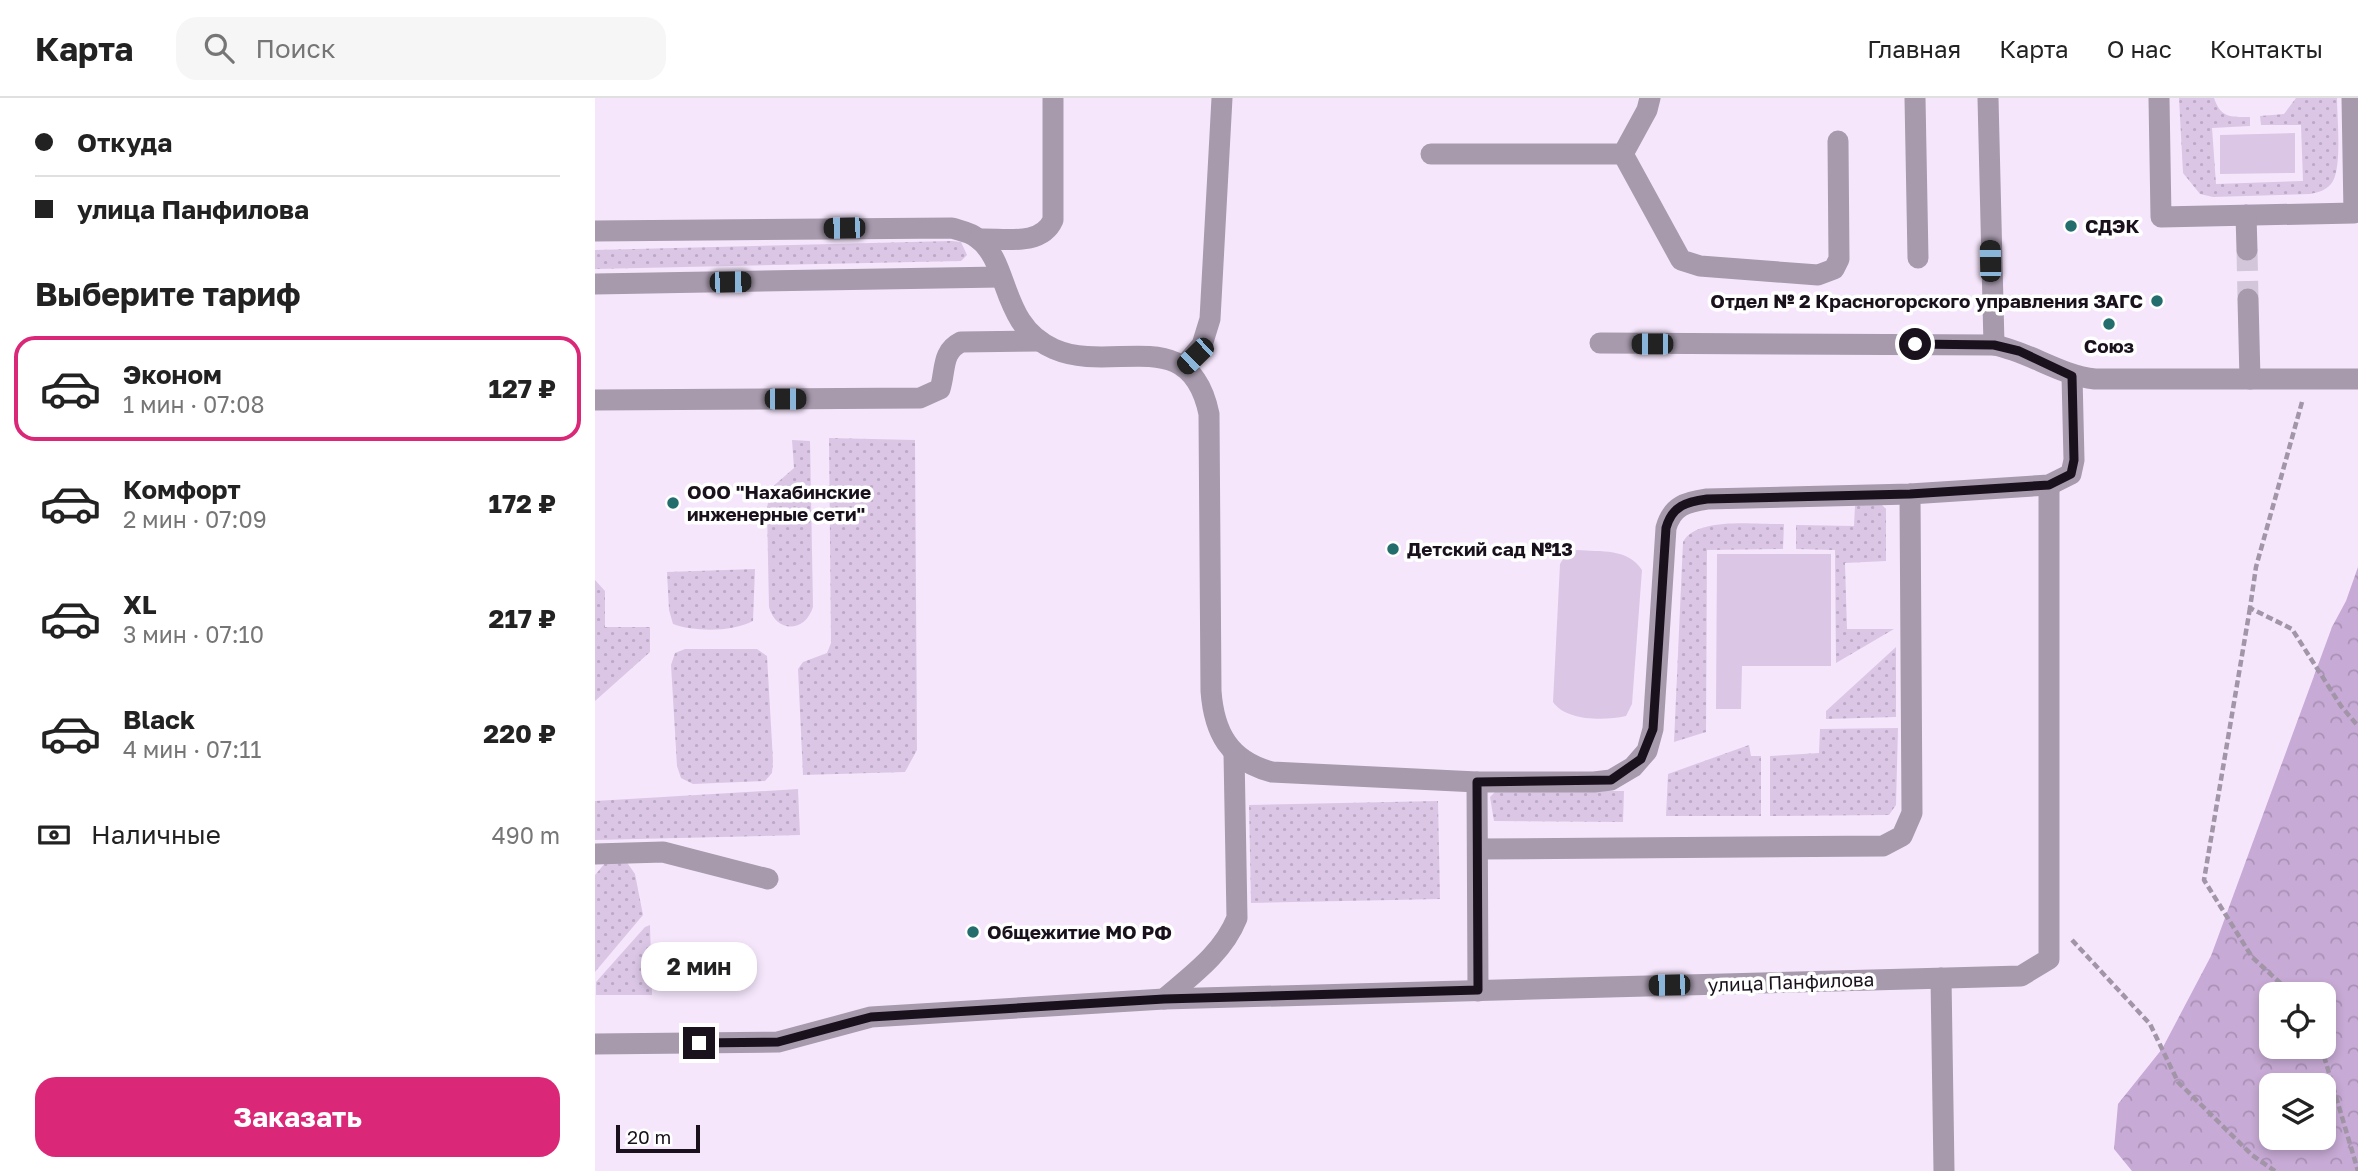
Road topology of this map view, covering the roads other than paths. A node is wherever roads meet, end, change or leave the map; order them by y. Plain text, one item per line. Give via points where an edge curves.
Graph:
1 (1053, 98) edge
2 (1222, 98) edge
3 (1650, 98) edge
4 (1915, 98) edge
5 (1988, 98) edge
6 (2159, 98) edge
7 (2352, 98) edge
8 (1837, 141) dead end
9 (1431, 154) dead end
10 (1623, 154) junction
11 (2246, 215) junction
12 (595, 232) edge
13 (979, 239) junction
14 (2247, 250) tunnel mouth
15 (1918, 257) dead end
16 (1000, 277) junction
17 (595, 284) edge
18 (2248, 299) tunnel mouth
19 (1039, 341) junction
20 (1600, 343) dead end
21 (1994, 345) junction
22 (1184, 366) junction
23 (2072, 376) junction
24 (2250, 379) junction
25 (2358, 379) edge
26 (595, 400) edge
27 (2049, 485) junction
28 (1910, 494) junction
29 (1234, 753) junction
30 (1477, 782) junction
31 (1478, 849) junction
32 (595, 854) edge
33 (768, 879) dead end
34 (1941, 978) junction
35 (1478, 990) junction
36 (1164, 999) junction
37 (595, 1044) edge
38 (1944, 1171) edge

1 - 13 street via 1053,220 1049,230 1034,238
2 - 22 street via 1210,319 1202,345
3 - 10 street
4 - 15 street
5 - 21 street
6 - 11 street via 2161,217
7 - 11 street via 2354,213
8 - 10 street via 1839,259 1834,269 1818,275 1700,266 1681,260
9 - 10 street
11 - 14 street
12 - 13 street via 927,227 952,228
13 - 16 street
16 - 17 street
16 - 19 street via 1026,329
18 - 24 street
19 - 22 street via 1074,355 1159,356
19 - 26 street via 961,342 945,356 940,389 920,398
20 - 21 street
21 - 23 street via 2019,351
22 - 29 street via 1200,387 1209,414 1212,700 1221,738
23 - 24 street
23 - 27 street via 2074,460 2071,474
24 - 25 street
27 - 28 street
27 - 34 street, улица Панфилова via 2049,959 2021,976
28 - 30 street via 1707,499 1683,504 1666,528 1653,729 1641,759 1611,780
28 - 31 street via 1912,813 1902,836 1884,846
29 - 30 street via 1272,772
29 - 36 street via 1237,918 1218,952
30 - 31 street
31 - 35 street
32 - 33 street via 663,852
34 - 35 street, улица Панфилова
34 - 38 street
35 - 36 street, улица Панфилова
36 - 37 street, улица Панфилова via 871,1017 778,1042

